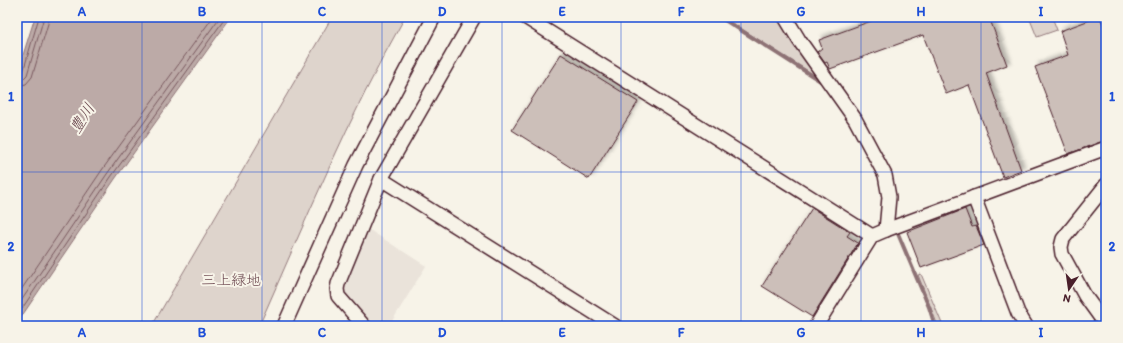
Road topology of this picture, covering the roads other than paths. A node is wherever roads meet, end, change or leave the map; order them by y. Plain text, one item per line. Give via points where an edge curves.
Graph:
1 (434, 17) edge
2 (474, 17) edge
3 (525, 17) edge
4 (785, 17) edge
5 (1106, 148) edge
6 (381, 179) junction
7 (1106, 185) edge
8 (974, 197) junction
9 (886, 230) junction
10 (872, 236) junction
11 (1106, 325) edge
12 (284, 326) edge
13 (364, 326) edge
14 (615, 326) edge
15 (816, 326) edge
16 (1026, 326) edge

1 - 12 street via 356,165
2 - 6 street
3 - 10 street
4 - 9 street via 855,118 885,175 890,197
5 - 8 street
6 - 13 street via 337,289 338,296
6 - 14 street
7 - 11 street via 1063,240 1061,247 1062,254 1085,296
8 - 9 street
8 - 16 street via 1018,313
9 - 10 street
10 - 15 street

